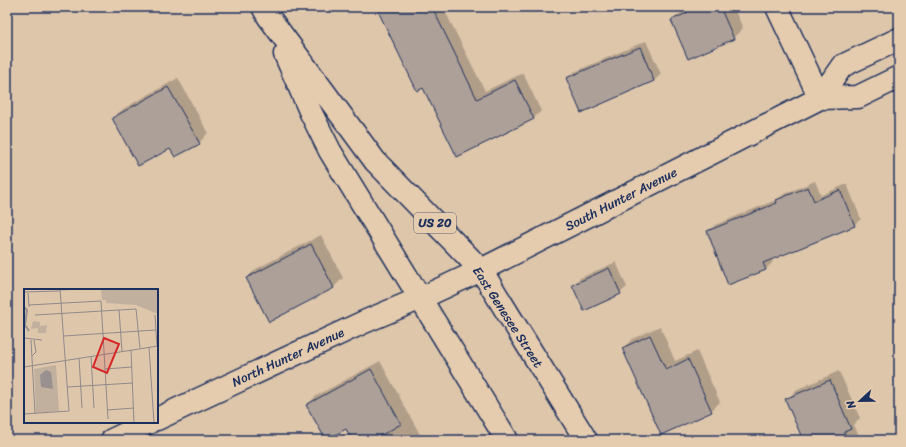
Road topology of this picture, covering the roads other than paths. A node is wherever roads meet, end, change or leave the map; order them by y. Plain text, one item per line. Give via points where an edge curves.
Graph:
1 (777, 7) edge
2 (265, 12) edge
3 (899, 39) edge
4 (899, 77) edge
5 (820, 98) junction
6 (481, 270) junction
7 (421, 298) junction
8 (158, 419) edge
9 (148, 423) edge
10 (112, 440) edge
11 (507, 440) edge
12 (586, 440) edge

1 - 5 main road
2 - 6 main road, East Genesee Street / US 20 via 375,161
2 - 7 main road, East Genesee Street / US 20 via 330,151
3 - 5 main road, South Hunter Avenue via 842,66
4 - 5 main road, South Hunter Avenue via 858,97
5 - 6 main road, South Hunter Avenue
6 - 7 main road, South Hunter Avenue
6 - 12 main road, East Genesee Street / US 20
7 - 8 main road, North Hunter Avenue
7 - 11 main road, East Genesee Street / US 20
9 - 10 main road

